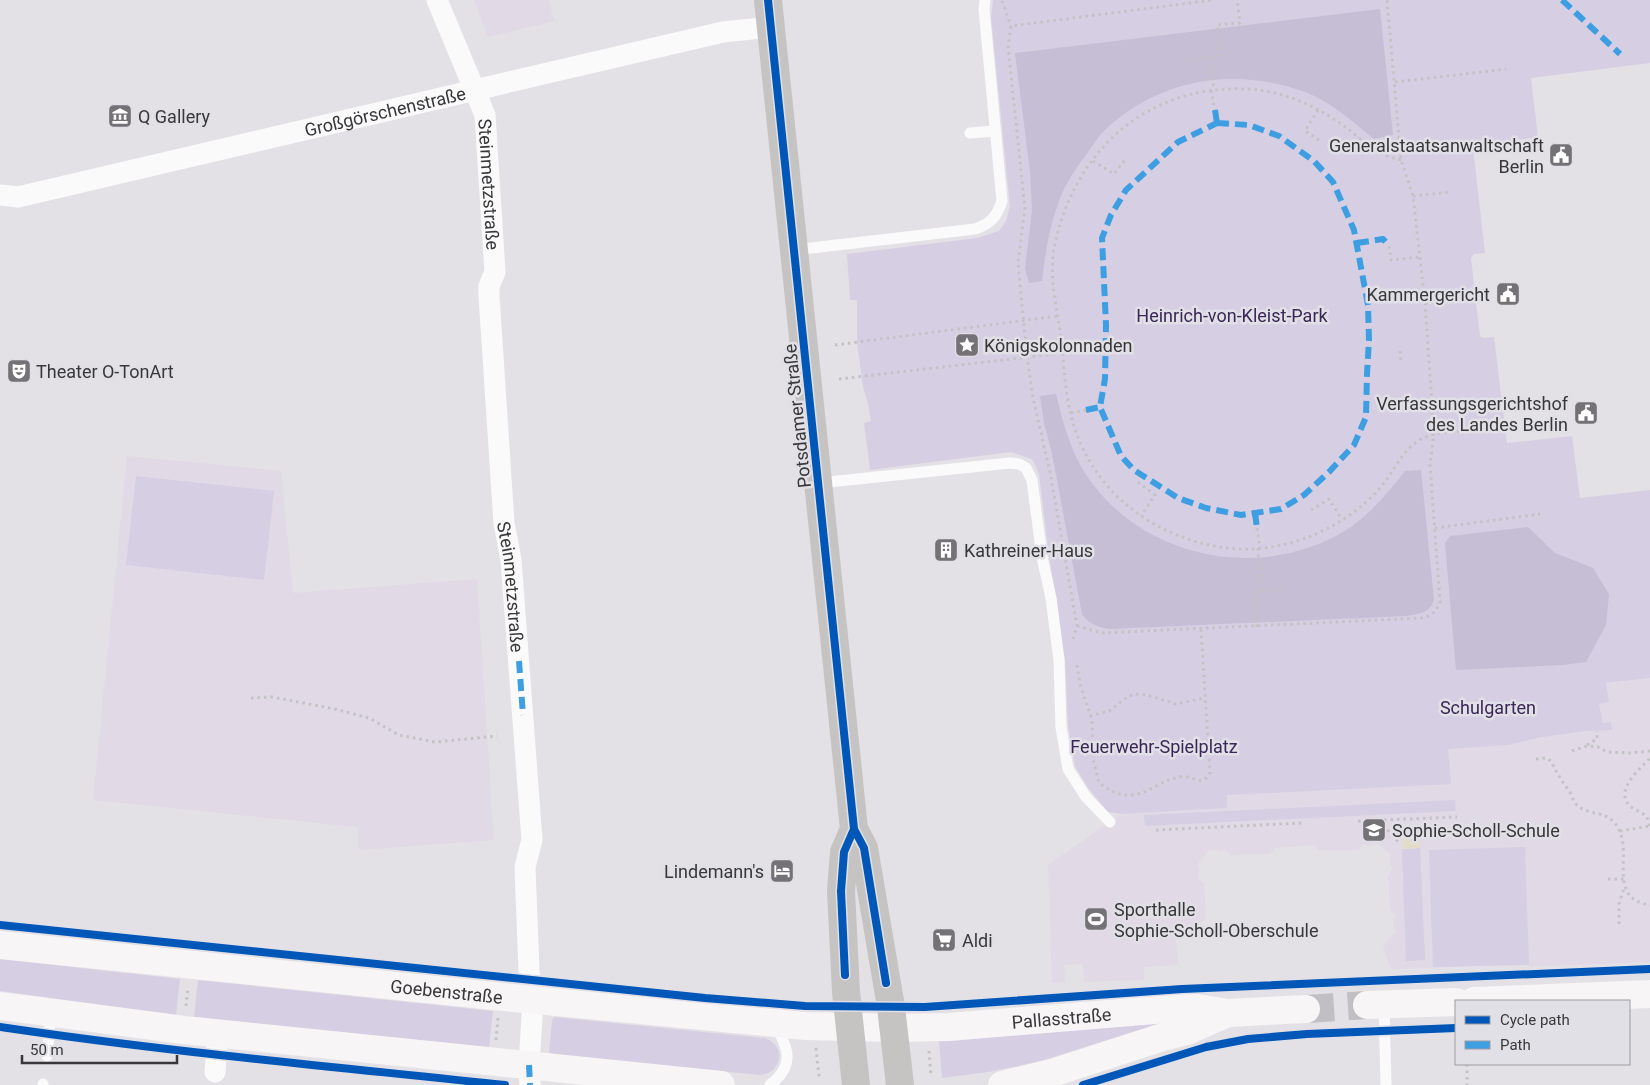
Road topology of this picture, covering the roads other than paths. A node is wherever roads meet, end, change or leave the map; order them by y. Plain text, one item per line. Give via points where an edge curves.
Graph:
1 (437, 0) edge
2 (768, 0) edge
3 (981, 6) edge
4 (770, 27) junction
5 (474, 90) junction
6 (995, 131) junction
7 (970, 133) dead end
8 (0, 195) edge
9 (794, 250) junction
10 (819, 483) junction
11 (1110, 822) dead end
12 (854, 829) junction
13 (0, 945) edge
14 (1650, 994) edge
15 (533, 1000) junction
16 (1499, 1000) edge
17 (1455, 1002) edge
18 (1376, 1005) joint
19 (0, 1006) edge
20 (1306, 1009) tunnel mouth
21 (51, 1013) junction
22 (1228, 1013) junction
23 (774, 1023) junction
24 (849, 1028) junction
25 (894, 1028) junction
26 (218, 1033) junction
27 (46, 1056) dead end
28 (215, 1072) dead end
29 (529, 1075) edge
30 (721, 1085) edge
31 (770, 1085) edge
32 (856, 1085) edge
33 (900, 1085) edge
34 (1002, 1085) edge
35 (1386, 1085) edge

1 - 5 street, Steinmetzstraße
2 - 4 main road, Potsdamer Straße
3 - 6 lane
4 - 5 street, Großgörschenstraße via 723,32
4 - 9 main road, Potsdamer Straße
5 - 8 street, Großgörschenstraße via 18,197
5 - 15 street, Steinmetzstraße via 485,115 495,272 489,296 504,523 511,560 532,840 526,867
6 - 7 lane
6 - 9 lane via 1002,201 999,212 988,224 974,229
9 - 10 main road, Potsdamer Straße
10 - 11 lane via 1010,463 1026,468 1032,480 1051,598 1059,660 1061,727 1068,768 1086,797
10 - 12 main road, Potsdamer Straße
12 - 24 main road, Potsdamer Straße via 844,852 841,891
12 - 25 main road, Potsdamer Straße via 864,848
13 - 15 main road, Goebenstraße
14 - 16 main road
15 - 23 main road, Goebenstraße
15 - 29 street, Steinmetzstraße
17 - 18 main road
18 - 35 lane
19 - 21 main road
20 - 22 main road, Pallasstraße
21 - 26 main road
21 - 27 lane
22 - 25 main road, Pallasstraße via 1191,1007 948,1027
22 - 34 main road, Pallasstraße via 1187,1032
23 - 24 main road, Goebenstraße
23 - 31 lane via 784,1039 786,1063 781,1077
24 - 25 main road, Goebenstraße
24 - 32 main road, Potsdamer Straße
25 - 33 main road, Potsdamer Straße
26 - 28 street
26 - 29 main road
29 - 30 main road

